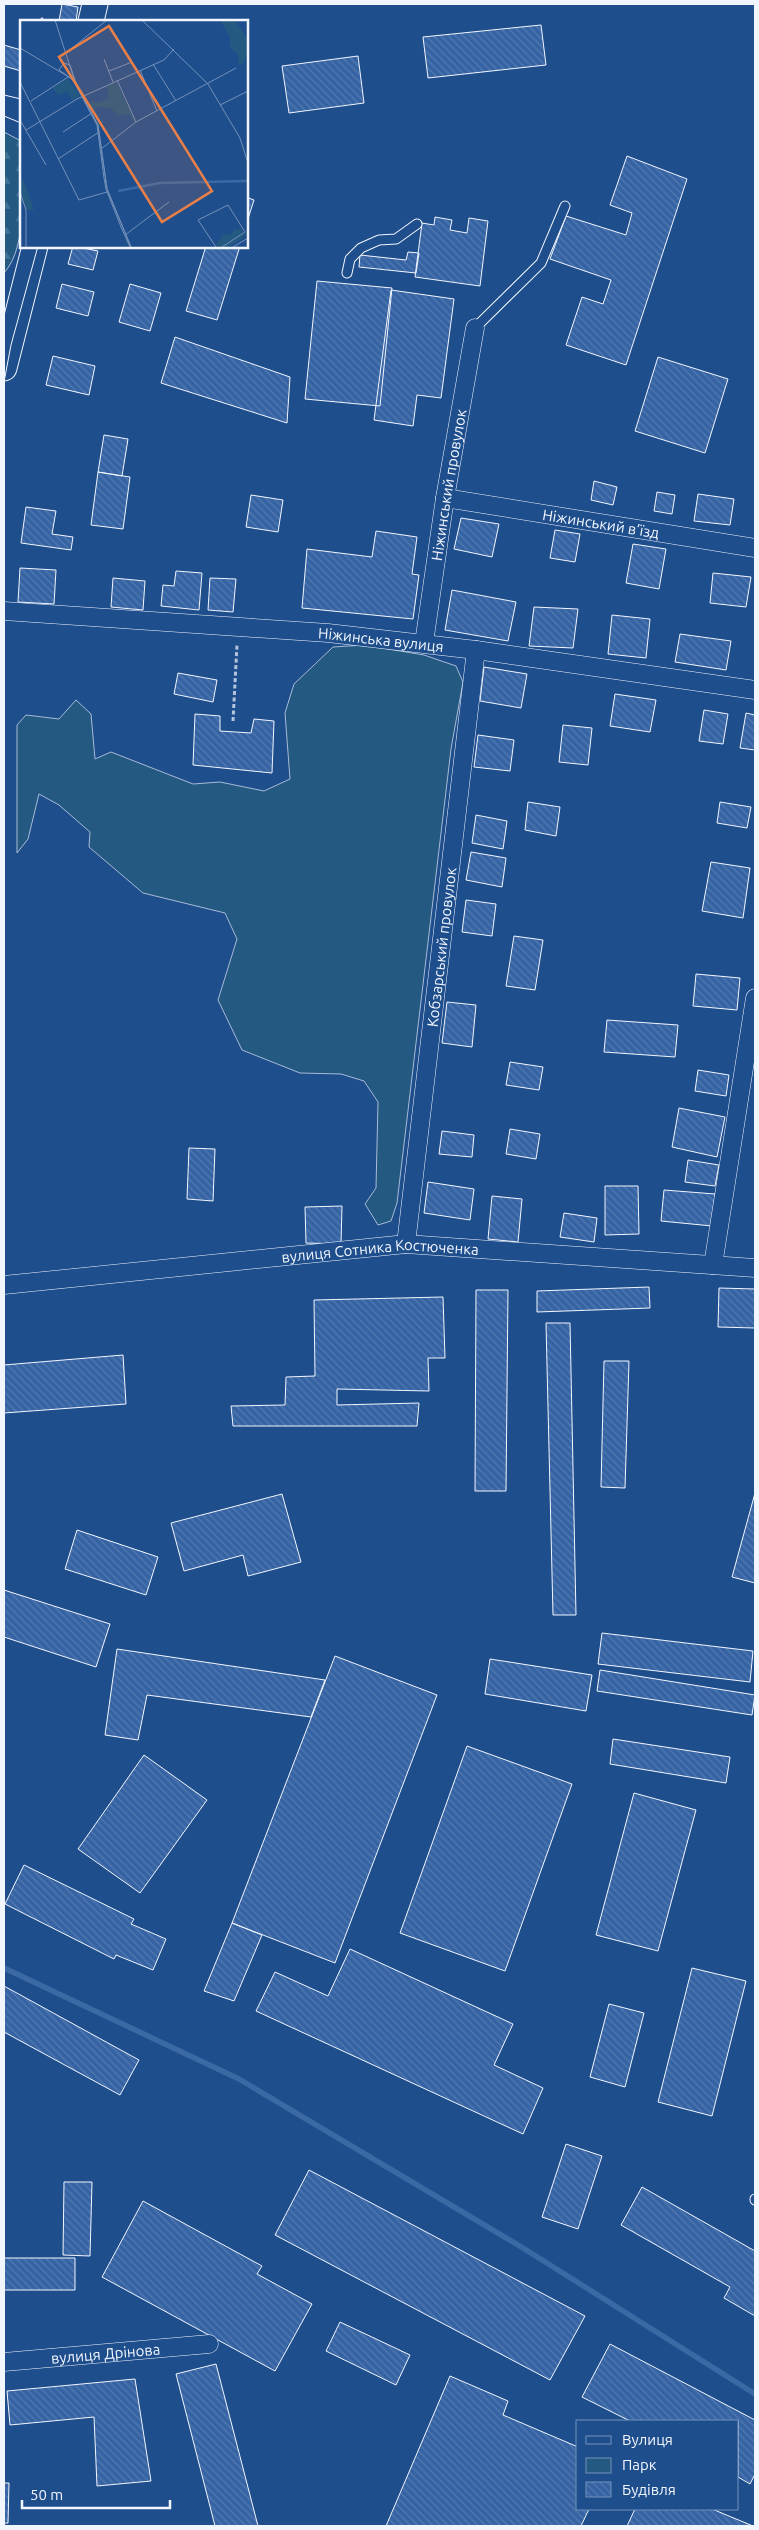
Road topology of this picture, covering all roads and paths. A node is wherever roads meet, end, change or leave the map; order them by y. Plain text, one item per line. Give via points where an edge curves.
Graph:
1 (95, 4) edge
2 (91, 20) edge
3 (565, 206) dead end
4 (417, 224) dead end
5 (34, 248) edge
6 (347, 273) dead end
7 (475, 328) joint
8 (5, 354) edge
9 (445, 498) junction
10 (755, 548) edge
11 (4, 611) edge
12 (238, 627) junction
13 (424, 643) junction
14 (476, 650) junction
15 (755, 690) edge
16 (233, 721) dead end
17 (755, 998) edge
18 (406, 1244) junction
19 (713, 1265) junction
20 (755, 1268) edge
21 (4, 1285) edge
22 (209, 2344) dead end
23 (4, 2362) edge

1 - 2 street
3 - 7 lane via 541,263
4 - 6 lane via 396,239 379,240 361,248 350,259
5 - 8 street
7 - 9 street, Ніжинський провулок
9 - 10 street, Ніжинський в’їзд
9 - 13 street, Ніжинський провулок
11 - 12 street, Ніжинська вулиця
12 - 13 street, Ніжинська вулиця
12 - 16 path
13 - 14 street, Ніжинська вулиця
14 - 15 street, Ніжинська вулиця
14 - 18 street, Кобзарський провулок
17 - 19 street
18 - 19 street, вулиця Сотника Костюченка
18 - 21 street, вулиця Сотника Костюченка
19 - 20 street, вулиця Сотника Костюченка
22 - 23 street, вулиця Дрінова

